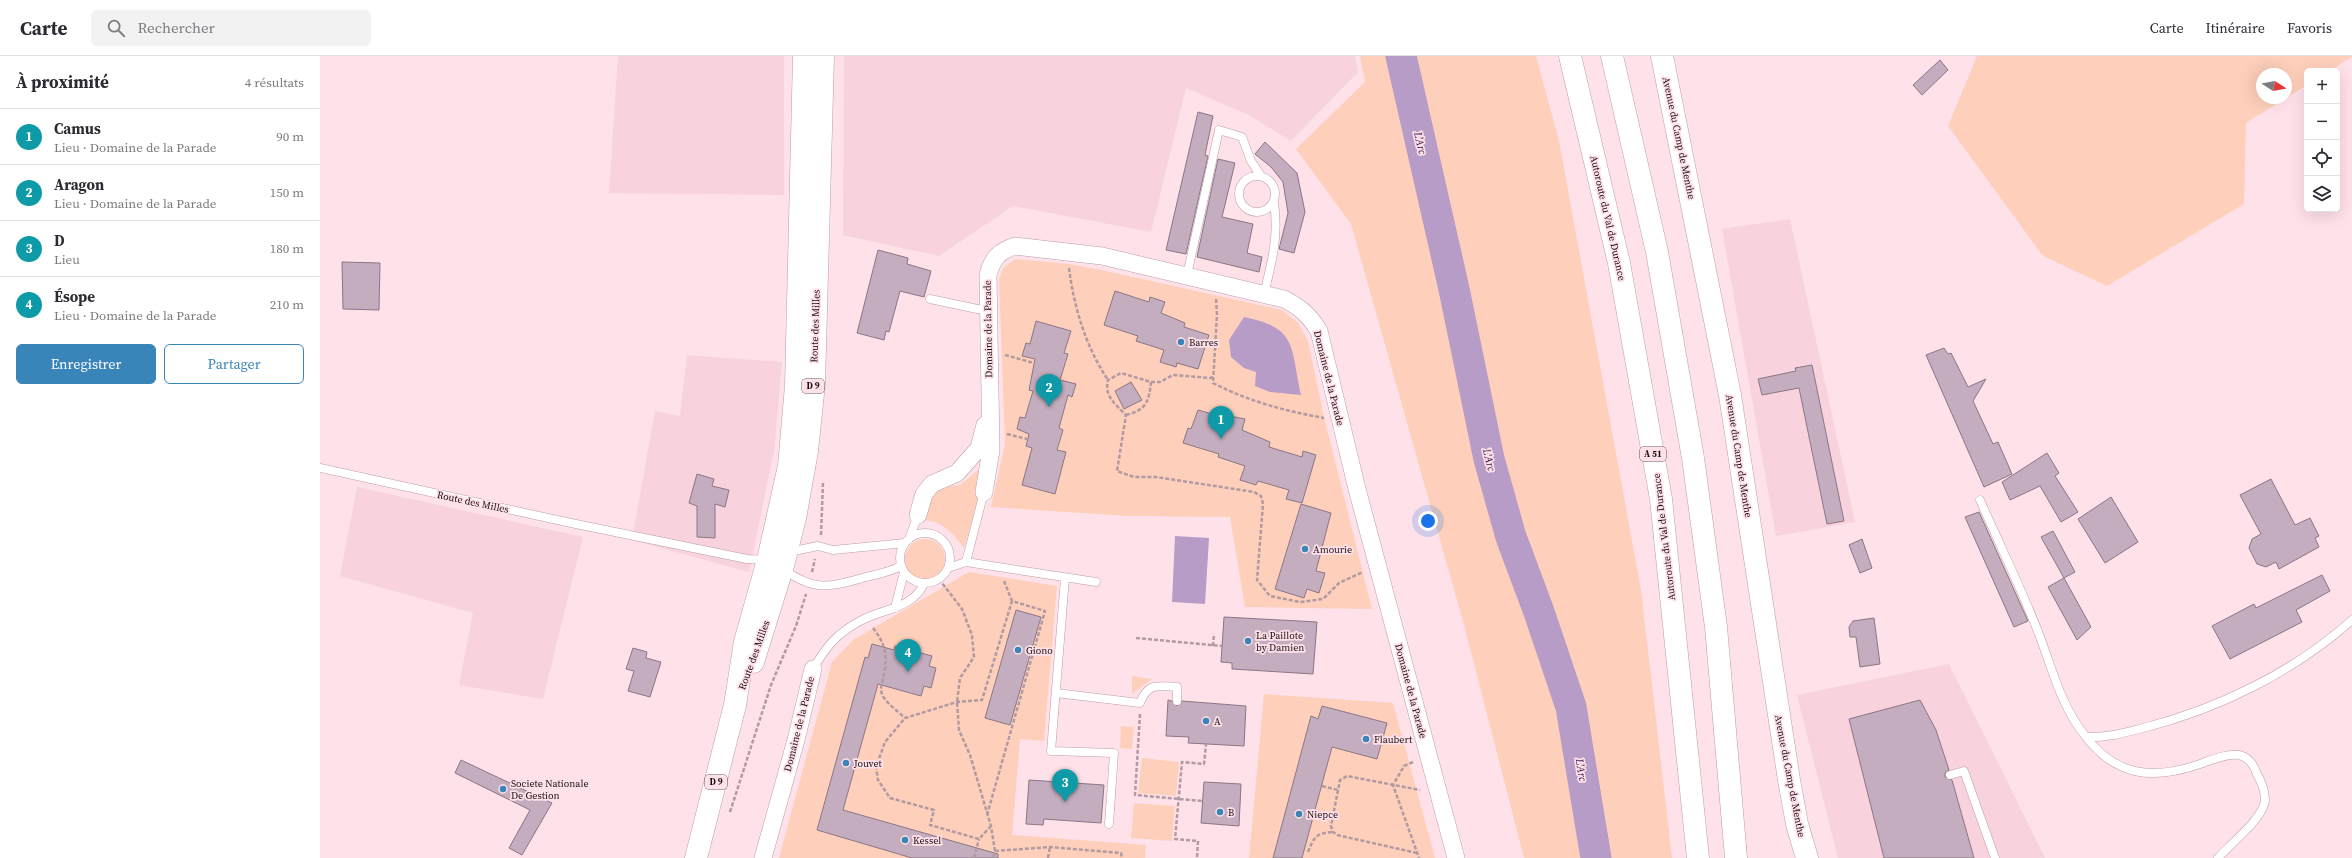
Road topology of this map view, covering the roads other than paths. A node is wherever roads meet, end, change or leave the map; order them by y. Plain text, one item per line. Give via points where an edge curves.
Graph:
1 (804, 56) edge
2 (823, 56) edge
3 (1570, 56) edge
4 (1612, 56) edge
5 (1662, 56) edge
6 (1261, 176) junction
7 (1274, 203) junction
8 (1187, 275) junction
9 (1264, 294) junction
10 (930, 299) dead end
11 (987, 311) junction
12 (990, 405) junction
13 (320, 468) edge
14 (984, 492) joint
15 (1980, 500) dead end
16 (918, 515) joint
17 (907, 541) junction
18 (778, 561) junction
19 (966, 562) junction
20 (948, 568) junction
21 (902, 569) junction
22 (1065, 578) junction
23 (1096, 582) dead end
24 (924, 584) junction
25 (895, 608) junction
26 (2352, 620) edge
27 (813, 669) joint
28 (1056, 693) junction
29 (1177, 701) dead end
30 (2086, 737) junction
31 (1950, 775) dead end
32 (1109, 824) dead end
33 (696, 858) edge
34 (763, 858) edge
35 (1456, 858) edge
36 (1698, 858) edge
37 (1736, 858) edge
38 (1807, 858) edge
39 (1995, 858) edge
40 (2218, 858) edge

1 - 18 main road, Route des Milles / D 9 via 796,386 790,466
2 - 18 main road, Route des Milles / D 9 via 814,384 807,451
3 - 36 main road, Autoroute du Val de Durance / A 51 via 1619,263 1661,499
4 - 37 main road via 1657,252 1693,458 1716,627
5 - 38 main road, Avenue du Camp de Menthe via 1730,395 1789,780 1797,824
6 - 7 lane via 1274,186
6 - 7 lane via 1248,178 1240,187 1242,205 1246,210 1258,213 1270,208
6 - 8 lane via 1251,161 1242,137 1219,130
7 - 9 lane via 1277,224 1274,256
8 - 9 street, Domaine de la Parade
8 - 11 street, Domaine de la Parade via 1102,256 1015,246 1004,250 991,263 987,282
9 - 35 street, Domaine de la Parade via 1284,298 1298,306 1309,315 1319,331 1340,421
10 - 11 lane
11 - 12 street, Domaine de la Parade
12 - 14 street, Domaine de la Parade via 991,450
12 - 16 street, Domaine de la Parade via 979,448 957,473 932,484 924,494
13 - 18 lane, Route des Milles via 579,525 747,558
14 - 19 lane, Domaine de la Parade
15 - 30 lane via 2037,629 2054,681 2074,723
16 - 17 lane, Domaine de la Parade
17 - 18 lane via 833,550 818,546 793,550
17 - 20 lane via 924,533 939,538 949,552
17 - 21 lane, Domaine de la Parade via 900,558
18 - 21 lane via 809,584 835,585
18 - 33 main road, Route des Milles / D 9 via 745,642 735,705
19 - 20 lane
19 - 22 lane
20 - 24 lane via 939,579
21 - 24 lane via 909,578
21 - 25 lane, Domaine de la Parade
22 - 23 lane
22 - 28 lane
24 - 25 lane, Domaine de la Parade via 918,596
25 - 27 lane, Domaine de la Parade via 865,618 841,633 827,646
26 - 30 lane via 2329,640 2282,670 2209,708 2104,738
27 - 34 street, Domaine de la Parade
28 - 29 lane via 1140,703 1150,688 1177,687
28 - 32 lane via 1051,751 1114,753
30 - 40 lane via 2098,753 2117,766 2130,771 2158,773 2186,769 2225,756 2239,755 2252,763 2262,784 2265,800 2258,817
31 - 39 lane via 1964,771

